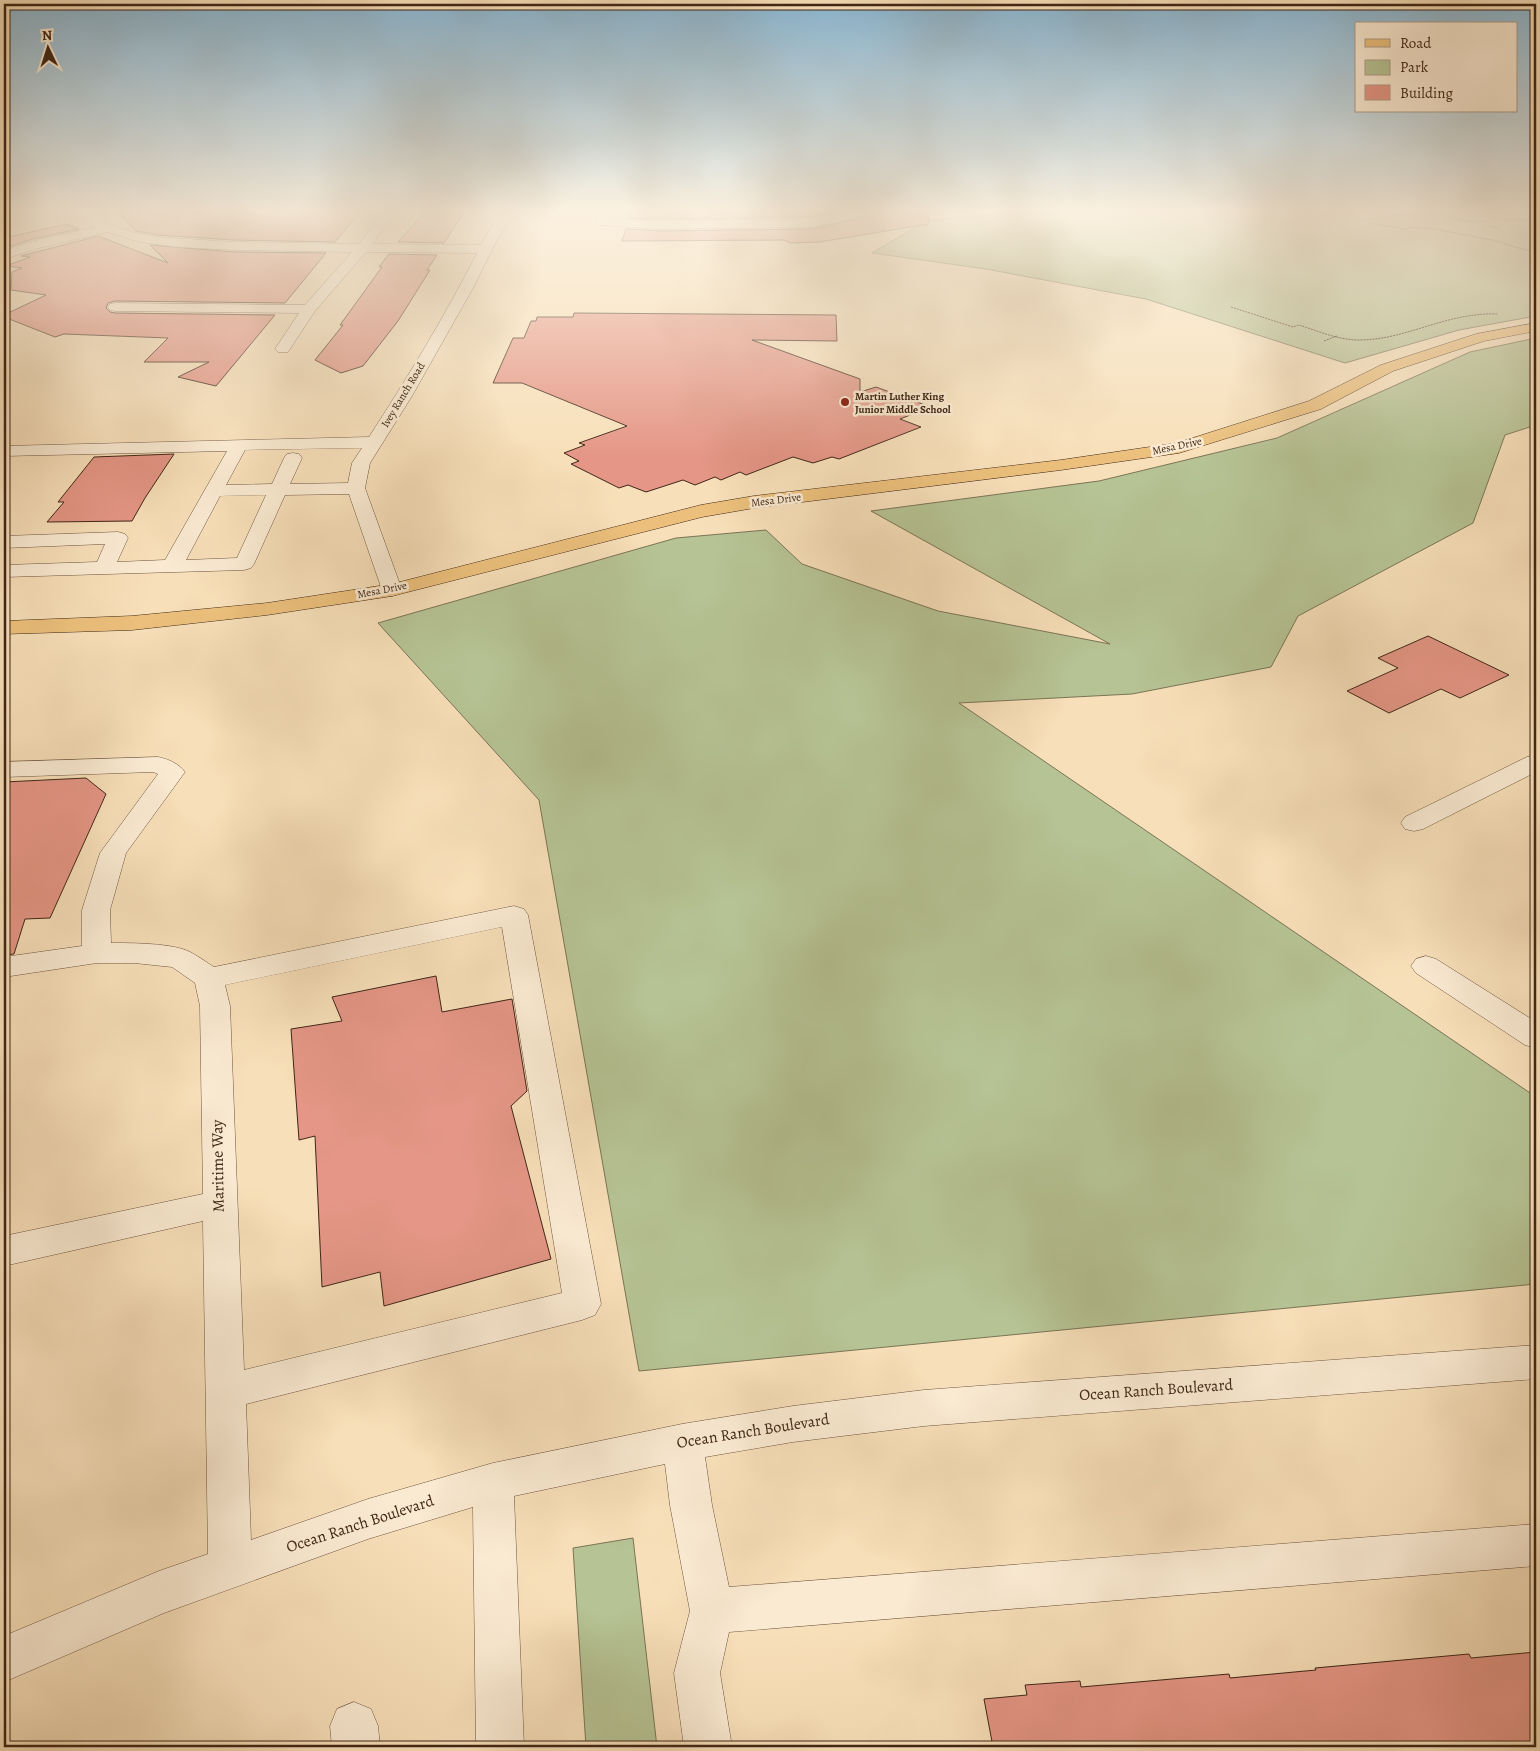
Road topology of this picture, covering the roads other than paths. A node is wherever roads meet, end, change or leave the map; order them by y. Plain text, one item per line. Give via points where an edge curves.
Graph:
1 (322, 294) edge
2 (462, 294) edge
3 (115, 307) dead end
4 (308, 309) junction
5 (1536, 327) edge
6 (283, 349) dead end
7 (374, 442) junction
8 (239, 446) junction
9 (4, 451) edge
10 (293, 458) dead end
11 (356, 488) junction
12 (278, 489) junction
13 (214, 491) junction
14 (4, 542) edge
15 (172, 566) junction
16 (104, 568) junction
17 (4, 571) edge
18 (392, 590) junction
19 (4, 628) edge
20 (1536, 762) edge
21 (4, 770) edge
22 (1414, 823) dead end
23 (97, 953) junction
24 (1426, 966) dead end
25 (4, 967) edge
26 (209, 978) junction
27 (1536, 1038) edge
28 (219, 1204) junction
29 (4, 1251) edge
30 (1536, 1362) edge
31 (225, 1392) junction
32 (682, 1442) junction
33 (493, 1482) junction
34 (1536, 1546) edge
35 (230, 1568) junction
36 (712, 1611) junction
37 (4, 1659) edge
38 (500, 1747) edge
39 (708, 1747) edge

1 - 4 street
2 - 7 street, Ivey Ranch Road
3 - 4 street
4 - 6 street
5 - 18 main road, Mesa Drive via 1481,337 1387,368 1315,404 1179,448 701,511
7 - 8 street
7 - 11 street, Ivey Ranch Road via 361,463
8 - 9 street
8 - 13 street
10 - 12 street
11 - 12 street
11 - 18 street
12 - 13 street
12 - 15 street via 244,564
13 - 15 street
14 - 16 street via 118,538
15 - 16 street
16 - 17 street
18 - 19 main road, Mesa Drive via 213,616
20 - 22 street
21 - 23 street via 158,764 172,772 112,853 96,910
23 - 25 street
23 - 26 street via 179,958
24 - 27 street
26 - 28 street, Maritime Way via 215,1006
26 - 31 street via 514,915 582,1304
28 - 29 street
28 - 31 street, Maritime Way
30 - 32 street, Ocean Ranch Boulevard via 924,1408
31 - 35 street, Maritime Way
32 - 33 street, Ocean Ranch Boulevard
32 - 36 street
33 - 35 street, Ocean Ranch Boulevard via 368,1520
33 - 38 street
34 - 36 street
35 - 37 street, Ocean Ranch Boulevard via 159,1593
36 - 39 street via 697,1673

